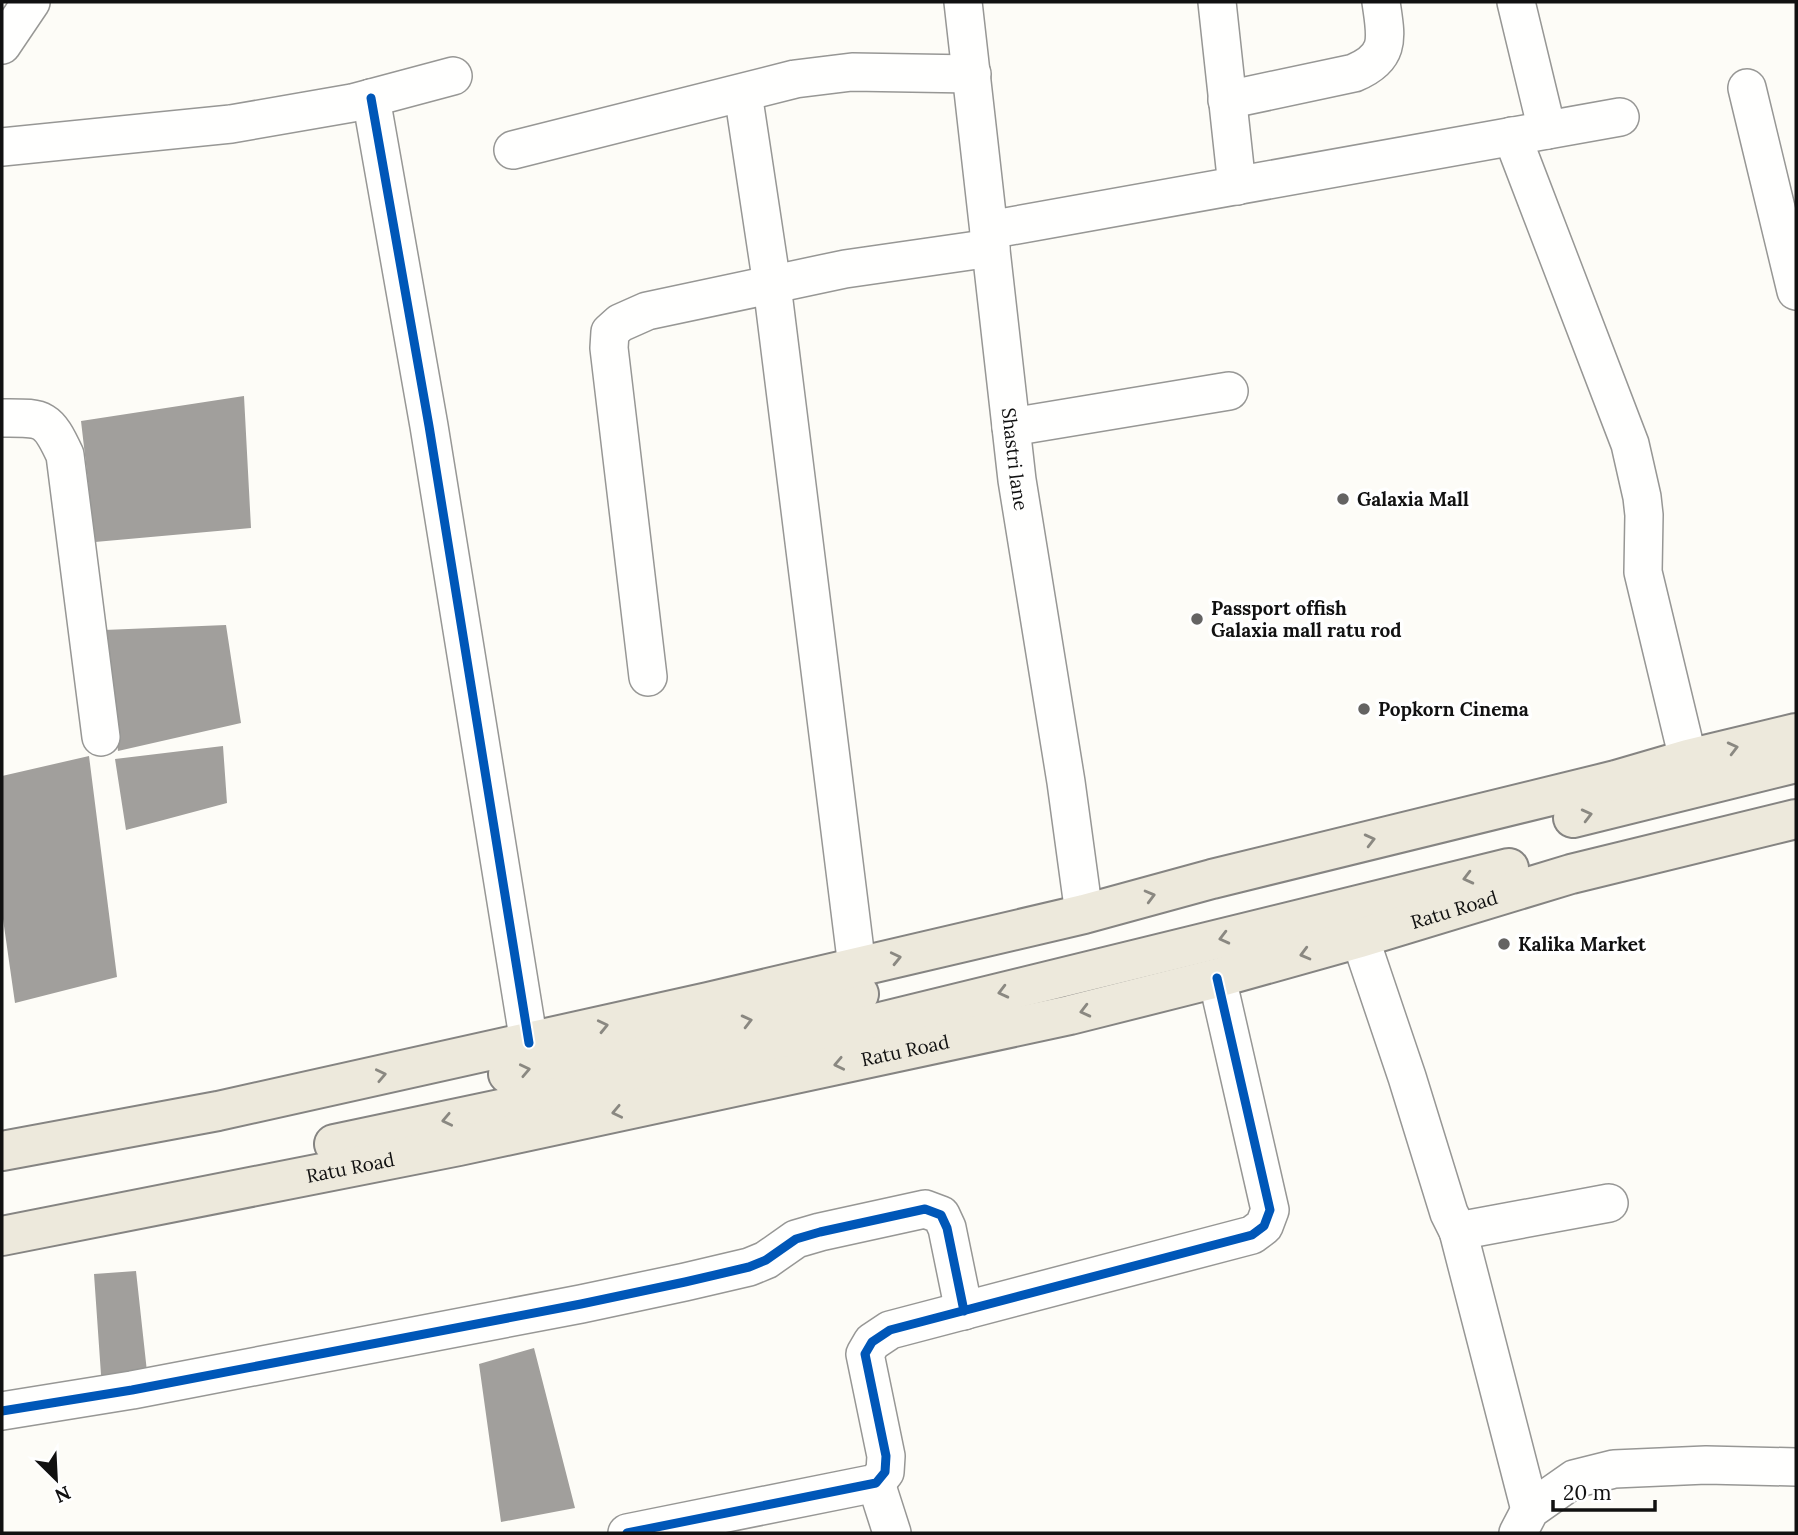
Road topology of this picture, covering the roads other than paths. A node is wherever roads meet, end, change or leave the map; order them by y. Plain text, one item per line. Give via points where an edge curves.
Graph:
1 (31, 2) edge
2 (963, 2) edge
3 (1217, 2) edge
4 (1381, 2) edge
5 (1516, 2) edge
6 (2, 44) edge
7 (972, 74) junction
8 (453, 76) dead end
9 (1747, 89) dead end
10 (743, 93) junction
11 (371, 98) junction
12 (1227, 100) junction
13 (1620, 117) dead end
14 (1529, 133) junction
15 (2, 147) edge
16 (513, 149) dead end
17 (1237, 186) junction
18 (990, 239) junction
19 (772, 285) junction
20 (1796, 291) edge
21 (1229, 391) dead end
22 (2, 418) edge
23 (1011, 427) junction
24 (648, 677) dead end
25 (1796, 733) edge
26 (101, 737) dead end
27 (1688, 760) junction
28 (1796, 763) edge
29 (1796, 797) edge
30 (1796, 819) edge
31 (1084, 914) junction
32 (1360, 939) junction
33 (857, 967) junction
34 (1217, 978) junction
35 (529, 1043) junction
36 (2, 1151) edge
37 (2, 1176) edge
38 (1609, 1203) dead end
39 (2, 1210) edge
40 (1458, 1231) junction
41 (2, 1236) edge
42 (964, 1311) junction
43 (2, 1411) edge
44 (1796, 1467) edge
45 (876, 1483) junction
46 (1524, 1521) edge
47 (627, 1533) edge
48 (892, 1533) edge

1 - 6 street
2 - 7 street, Shastri lane
3 - 12 street
4 - 12 street via 1385,36 1381,55 1368,67 1354,74
5 - 14 street
7 - 10 street via 852,72 795,79
7 - 18 street, Shastri lane
8 - 11 street
9 - 20 street
10 - 16 street
10 - 19 street
11 - 15 street via 231,124
11 - 35 street
12 - 17 street
13 - 14 street
14 - 17 street
14 - 27 street via 1630,444 1644,515 1643,572
17 - 18 street
18 - 19 street
18 - 23 street, Shastri lane
19 - 24 street via 647,311 610,332 608,348
19 - 33 street
21 - 23 street
22 - 26 street via 36,418 53,430 65,456
23 - 31 street, Shastri lane
27 -> 25 main road
31 -> 27 main road
37 -> 28 main road via 665,1041
29 -> 39 main road via 672,1073
30 - 32 main road, Ratu Road via 1571,874
33 -> 31 main road
32 -> 34 main road, Ratu Road
32 - 40 street
35 -> 33 main road
34 -> 41 main road, Ratu Road via 472,1143
34 - 42 street via 1270,1210 1265,1226 1252,1235
36 -> 35 main road via 218,1111
38 - 40 street
40 - 46 street
42 - 43 street via 947,1228 941,1215 925,1209 796,1239 749,1267 685,1282
42 - 45 street via 890,1330 864,1354 886,1456 886,1472
44 - 46 street via 1614,1469 1574,1479
45 - 47 street
45 - 48 street

